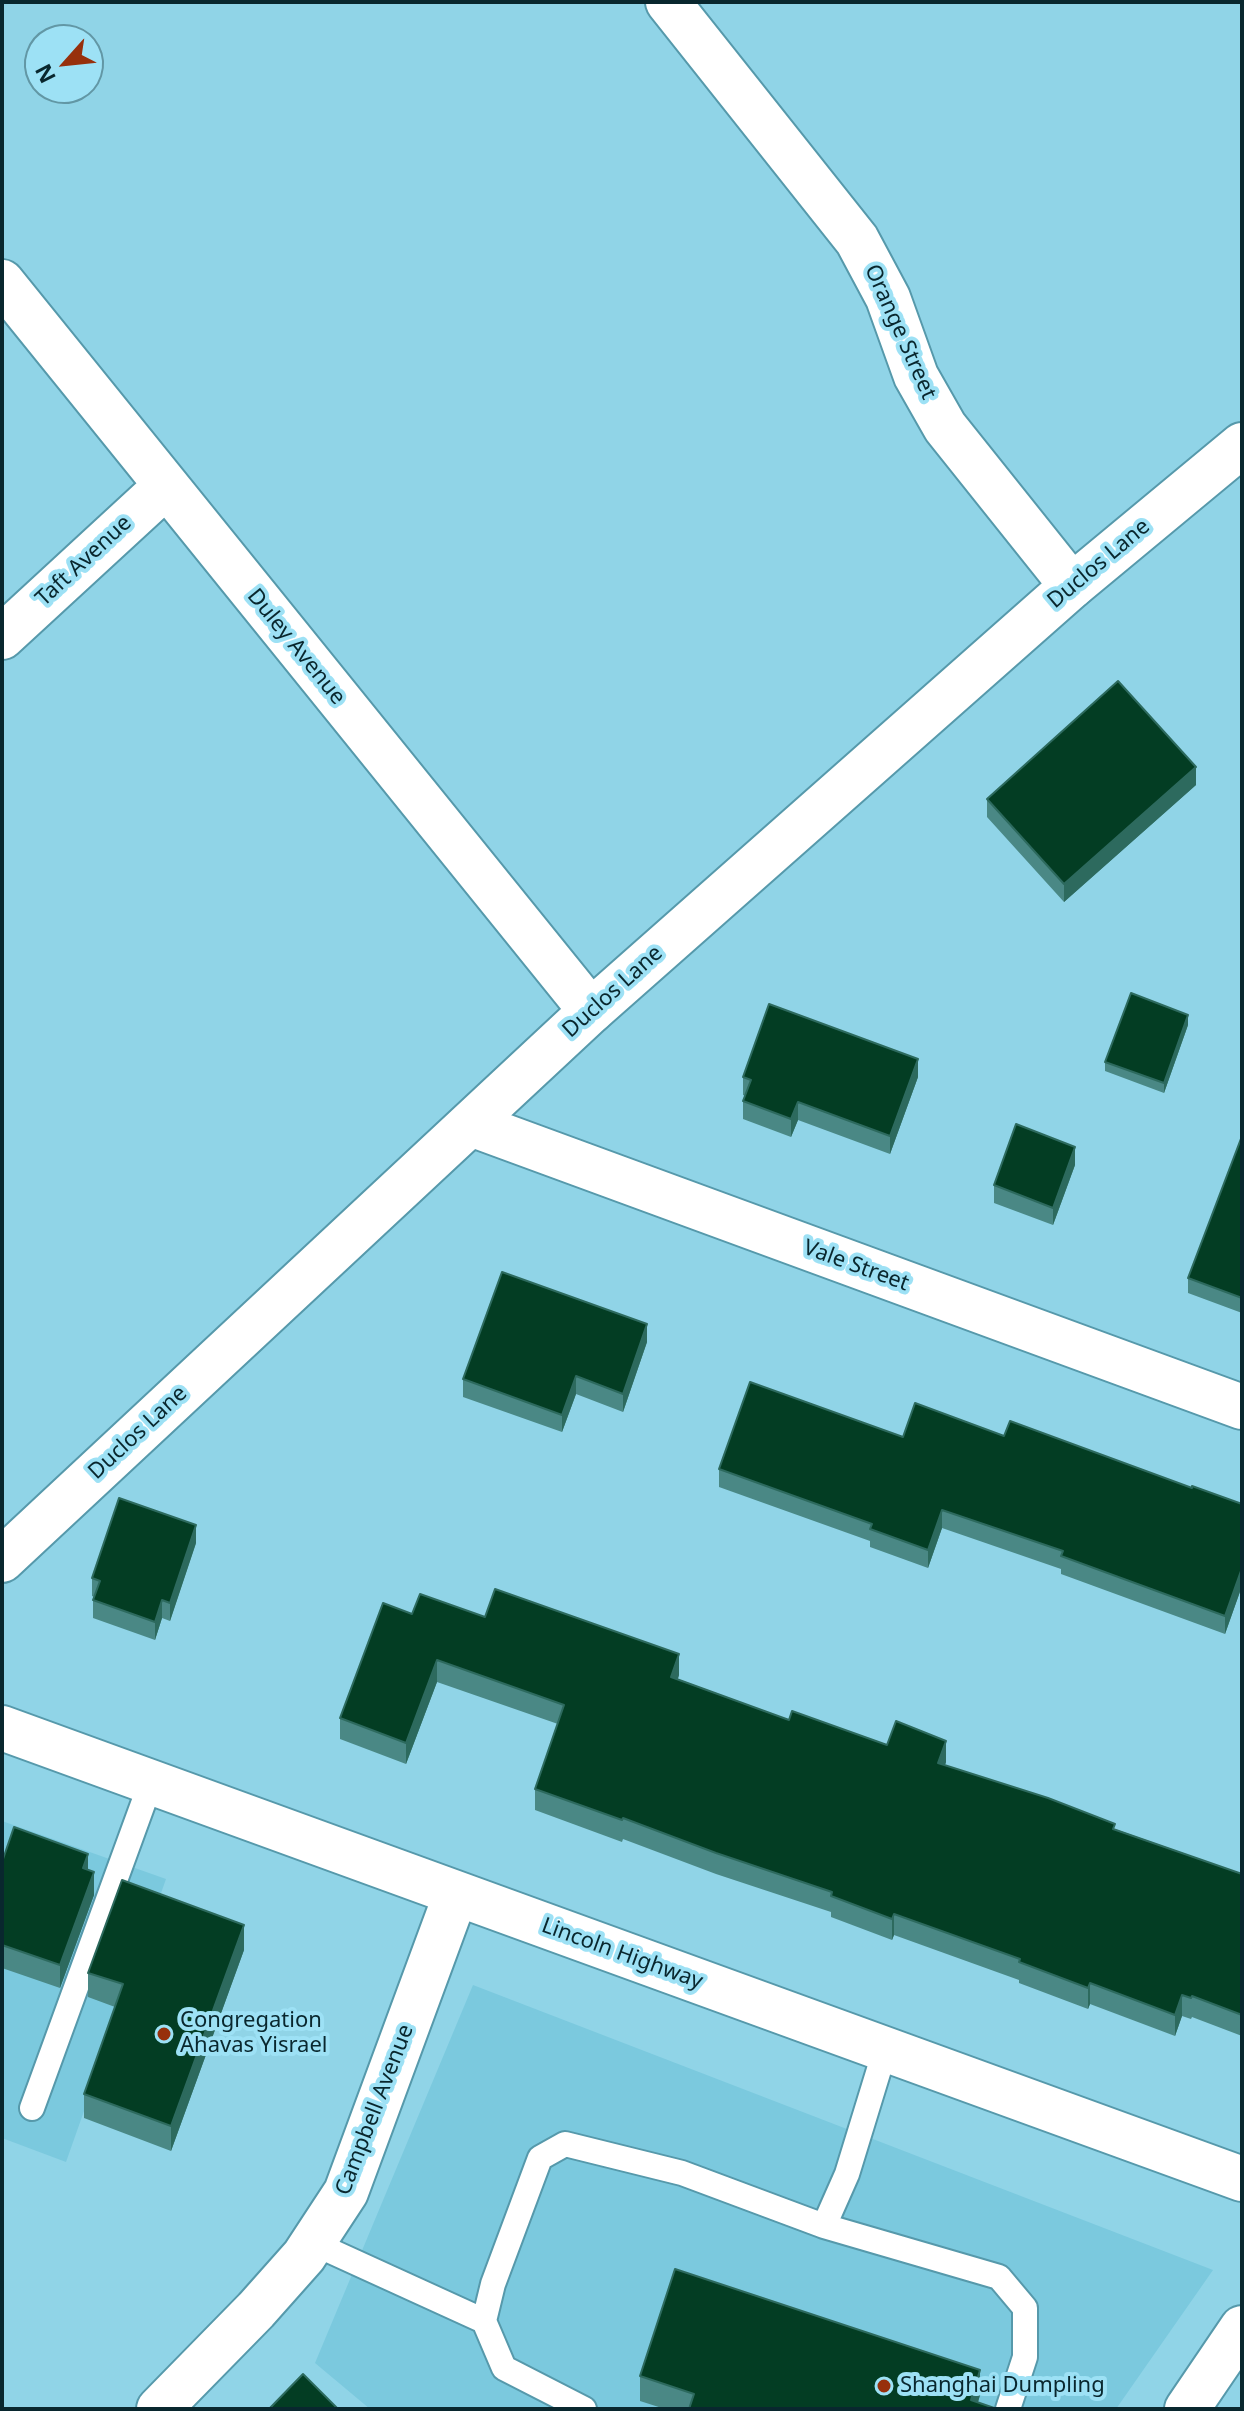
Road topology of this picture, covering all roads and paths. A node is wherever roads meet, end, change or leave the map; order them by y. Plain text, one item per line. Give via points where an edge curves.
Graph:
1 (668, 2) edge
2 (2, 282) edge
3 (1242, 445) edge
4 (166, 486) junction
5 (1072, 586) junction
6 (2, 637) edge
7 (591, 1011) junction
8 (471, 1124) junction
9 (1242, 1407) edge
10 (2, 1560) edge
11 (2, 1728) edge
12 (151, 1782) junction
13 (456, 1894) junction
14 (885, 2050) junction
15 (32, 2108) dead end
16 (1242, 2179) edge
17 (824, 2226) junction
18 (313, 2243) junction
19 (484, 2321) junction
20 (1242, 2328) edge
21 (159, 2409) edge
22 (584, 2409) edge
23 (1008, 2409) edge
24 (1187, 2409) edge

1 - 5 street, Orange Street via 857,240 888,298 916,376 945,427
2 - 4 street, Duley Avenue
3 - 5 street, Duclos Lane
4 - 6 street, Taft Avenue
4 - 7 street, Duley Avenue
5 - 7 street, Duclos Lane
7 - 8 street, Duclos Lane
8 - 9 street, Vale Street
8 - 10 street, Duclos Lane
11 - 12 street, Lincoln Highway
12 - 13 street, Lincoln Highway
12 - 15 lane
13 - 14 street, Lincoln Highway
13 - 18 street, Campbell Avenue via 346,2192
14 - 16 street, Lincoln Highway
14 - 17 lane via 847,2174
17 - 19 lane via 682,2173 565,2144 540,2158
17 - 23 lane via 999,2277 1025,2308 1025,2357
18 - 19 lane
18 - 21 street, Campbell Avenue
19 - 22 lane via 504,2368
20 - 24 street

